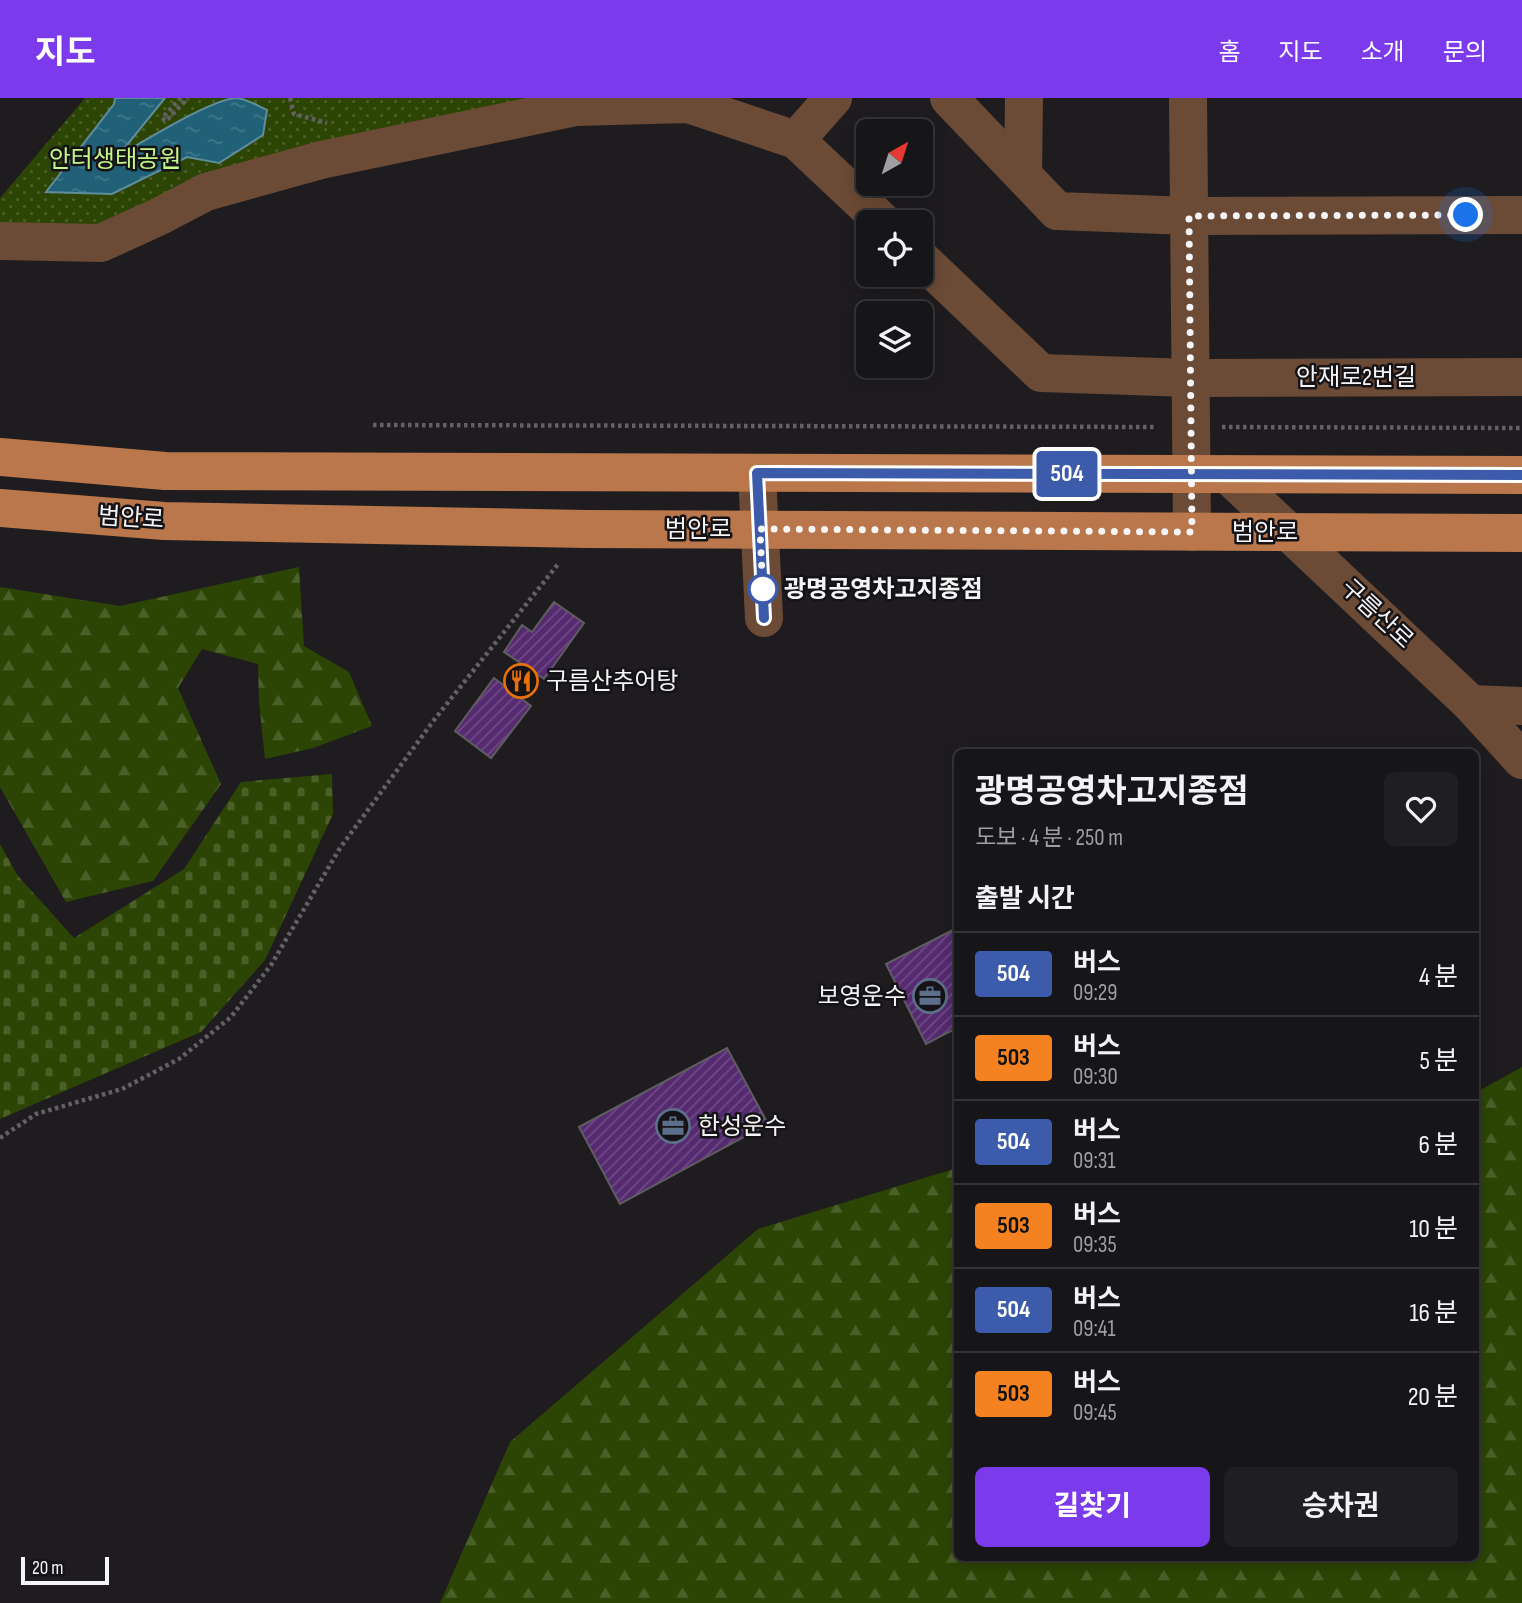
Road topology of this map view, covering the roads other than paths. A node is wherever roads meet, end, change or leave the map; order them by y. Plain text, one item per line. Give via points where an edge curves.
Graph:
1 (833, 98) edge
2 (949, 98) edge
3 (1024, 98) edge
4 (1188, 98) edge
5 (689, 101) edge
6 (796, 140) junction
7 (1023, 174) junction
8 (870, 210) edge
9 (1522, 215) edge
10 (1189, 216) junction
11 (0, 241) edge
12 (933, 270) edge
13 (1522, 377) edge
14 (1190, 378) junction
15 (0, 457) edge
16 (757, 473) junction
17 (1209, 474) junction
18 (1522, 475) edge
19 (0, 508) edge
20 (760, 529) junction
21 (1192, 532) junction
22 (1289, 532) junction
23 (1522, 533) edge
24 (764, 618) dead end
25 (1471, 704) junction
26 (1522, 706) edge
27 (1522, 760) edge

1 - 6 street
2 - 7 street
3 - 7 street
4 - 10 street
5 - 6 street
5 - 11 street via 576,107 321,160 206,192 100,243
6 - 8 street
7 - 10 street via 1057,211
9 - 10 street
10 - 14 street
12 - 14 street, 안재로2번길 via 1041,373
13 - 14 street, 안재로2번길
14 - 17 street via 1191,427
15 - 16 main road, 범안로 via 165,471
16 - 17 main road, 범안로
16 - 20 street
17 - 18 main road, 범안로
17 - 21 street
17 - 22 street, 구름산로
19 - 20 main road, 범안로 via 164,521
20 - 21 main road, 범안로
20 - 24 street
21 - 22 main road, 범안로
22 - 23 main road, 범안로
22 - 25 street, 구름산로
25 - 26 street
25 - 27 street, 구름산로

